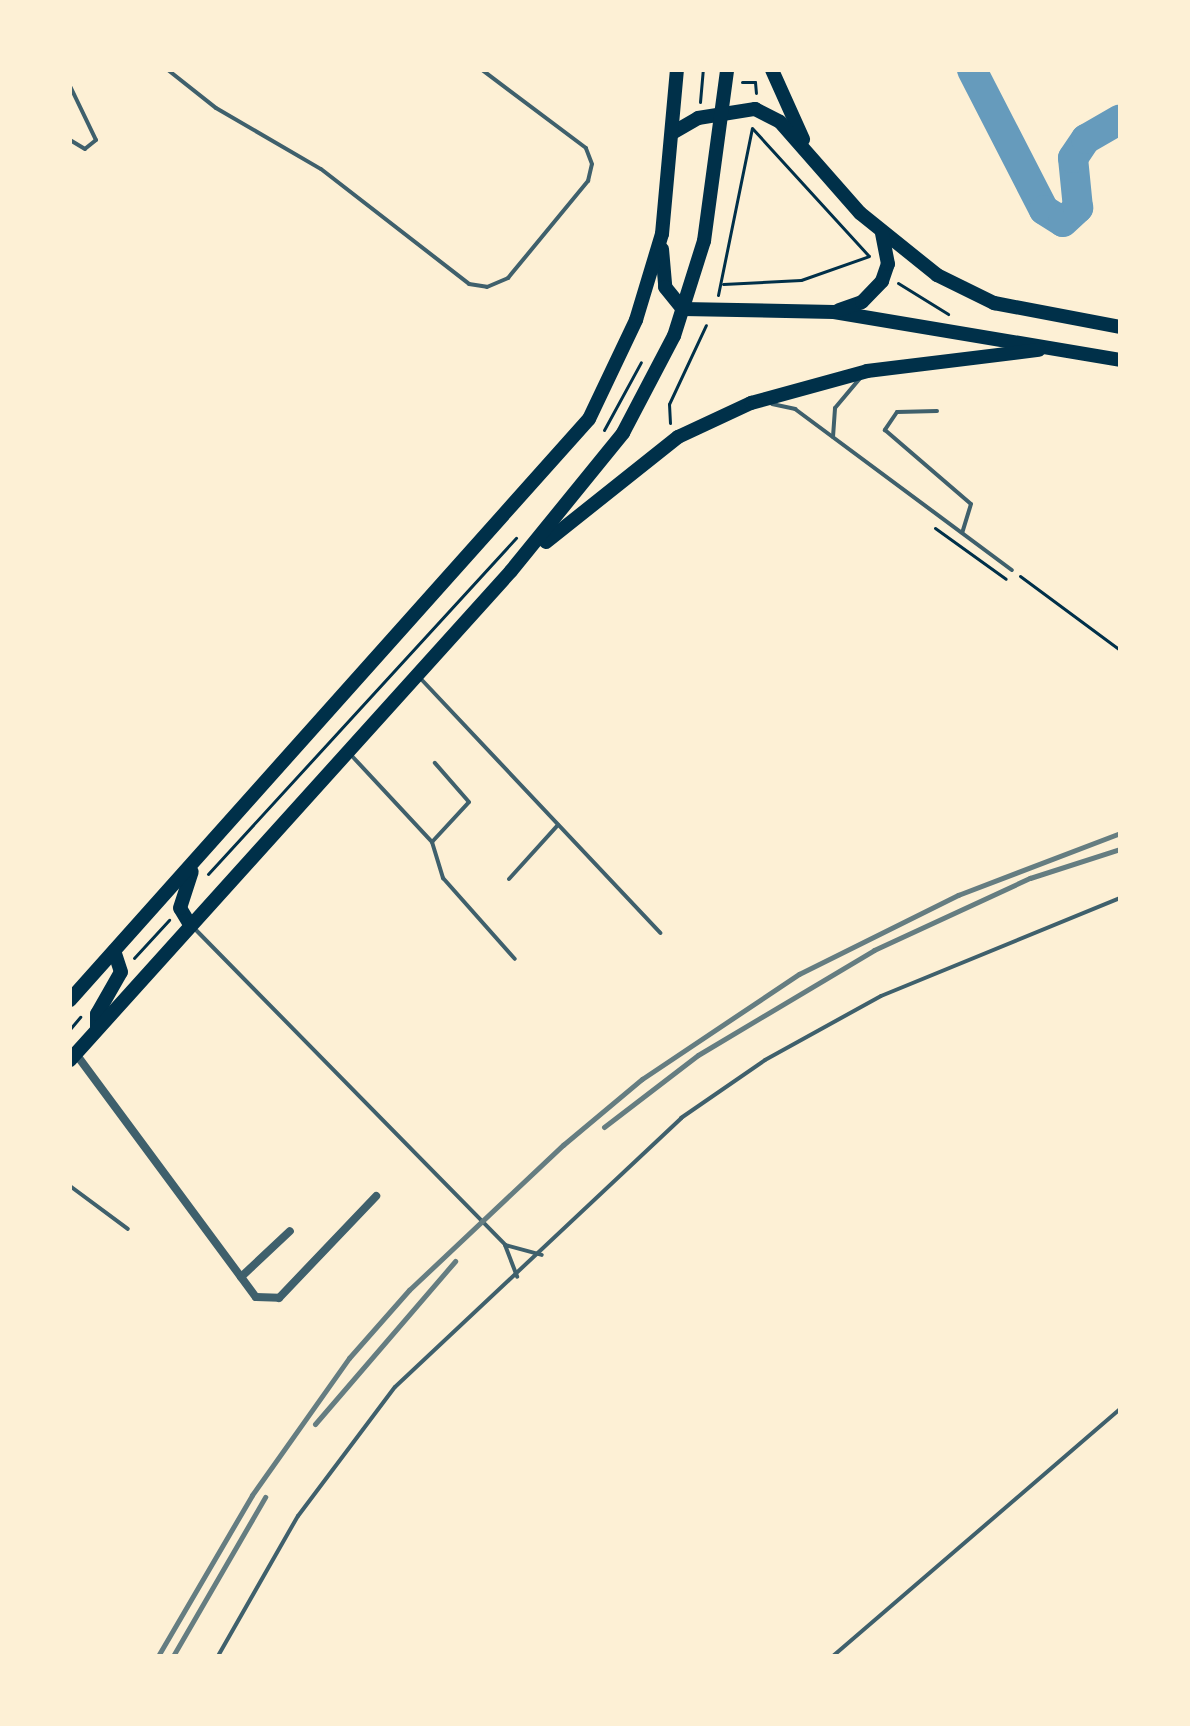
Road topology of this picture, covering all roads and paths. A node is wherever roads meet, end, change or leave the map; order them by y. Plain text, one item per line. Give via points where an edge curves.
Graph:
1 (168, 70) edge
2 (482, 70) edge
3 (677, 70) edge
4 (703, 70) edge
5 (727, 70) edge
6 (772, 70) edge
7 (747, 82) dead end
8 (702, 84) dead end
9 (70, 86) edge
10 (757, 94) dead end
11 (723, 111) junction
12 (674, 132) junction
13 (70, 140) edge
14 (810, 154) junction
15 (881, 233) junction
16 (662, 234) junction
17 (723, 284) joint
18 (900, 286) dead end
19 (683, 309) junction
20 (834, 312) junction
21 (954, 316) dead end
22 (706, 326) dead end
23 (1120, 327) edge
24 (1039, 350) junction
25 (1120, 360) edge
26 (867, 371) junction
27 (751, 403) junction
28 (937, 411) dead end
29 (666, 418) dead end
30 (833, 437) junction
31 (962, 533) junction
32 (1012, 570) dead end
33 (511, 571) junction
34 (416, 675) junction
35 (347, 750) junction
36 (435, 763) dead end
37 (558, 825) junction
38 (432, 842) junction
39 (199, 858) junction
40 (509, 879) dead end
41 (1120, 898) edge
42 (189, 923) junction
43 (660, 933) dead end
44 (114, 951) junction
45 (515, 959) dead end
46 (70, 1000) edge
47 (97, 1029) junction
48 (73, 1057) edge
49 (70, 1186) edge
50 (376, 1196) dead end
51 (128, 1229) dead end
52 (290, 1231) dead end
53 (505, 1245) junction
54 (542, 1255) junction
55 (241, 1277) junction
56 (517, 1278) junction
57 (1120, 1409) edge
58 (218, 1656) edge
59 (833, 1656) edge

1 - 2 lane via 216,108 321,169 469,284 487,287 508,278 588,181 592,164 586,148
3 - 12 main road
4 - 8 path
5 - 11 main road
6 - 14 main road
7 - 10 path via 755,82
9 - 13 lane via 96,140 85,149
11 - 12 main road
11 - 14 main road via 755,109 780,122
11 - 19 main road via 715,192
12 - 16 main road
14 - 15 main road
15 - 20 main road via 888,264 882,281 862,302
15 - 23 main road via 937,275 994,303
16 - 19 main road via 665,287
16 - 39 main road via 636,320 565,452
17 - 17 path via 726,268 752,128 869,256 801,280
18 - 21 path
19 - 20 main road
19 - 33 main road via 623,433
20 - 24 main road
22 - 29 path
24 - 25 main road
24 - 26 main road
26 - 27 main road
26 - 30 lane via 835,408
27 - 30 lane via 795,409
27 - 33 main road via 671,441
28 - 31 lane via 897,412 885,430 971,504
30 - 31 lane
31 - 32 lane
33 - 34 main road
34 - 35 main road
34 - 37 lane
35 - 38 lane
35 - 42 main road
36 - 38 lane via 469,802
37 - 40 lane
37 - 43 lane
38 - 45 lane via 443,878
39 - 42 main road via 181,897
39 - 44 main road
41 - 54 lane via 989,945 765,1060 618,1172
42 - 47 main road
42 - 53 lane
44 - 46 main road
44 - 47 main road via 121,972 97,1014
47 - 48 main road
48 - 55 street
49 - 51 lane
50 - 55 street via 279,1298 256,1297
52 - 55 street
53 - 54 lane
53 - 56 lane
54 - 56 lane
56 - 58 lane via 395,1387 298,1516
57 - 59 lane

